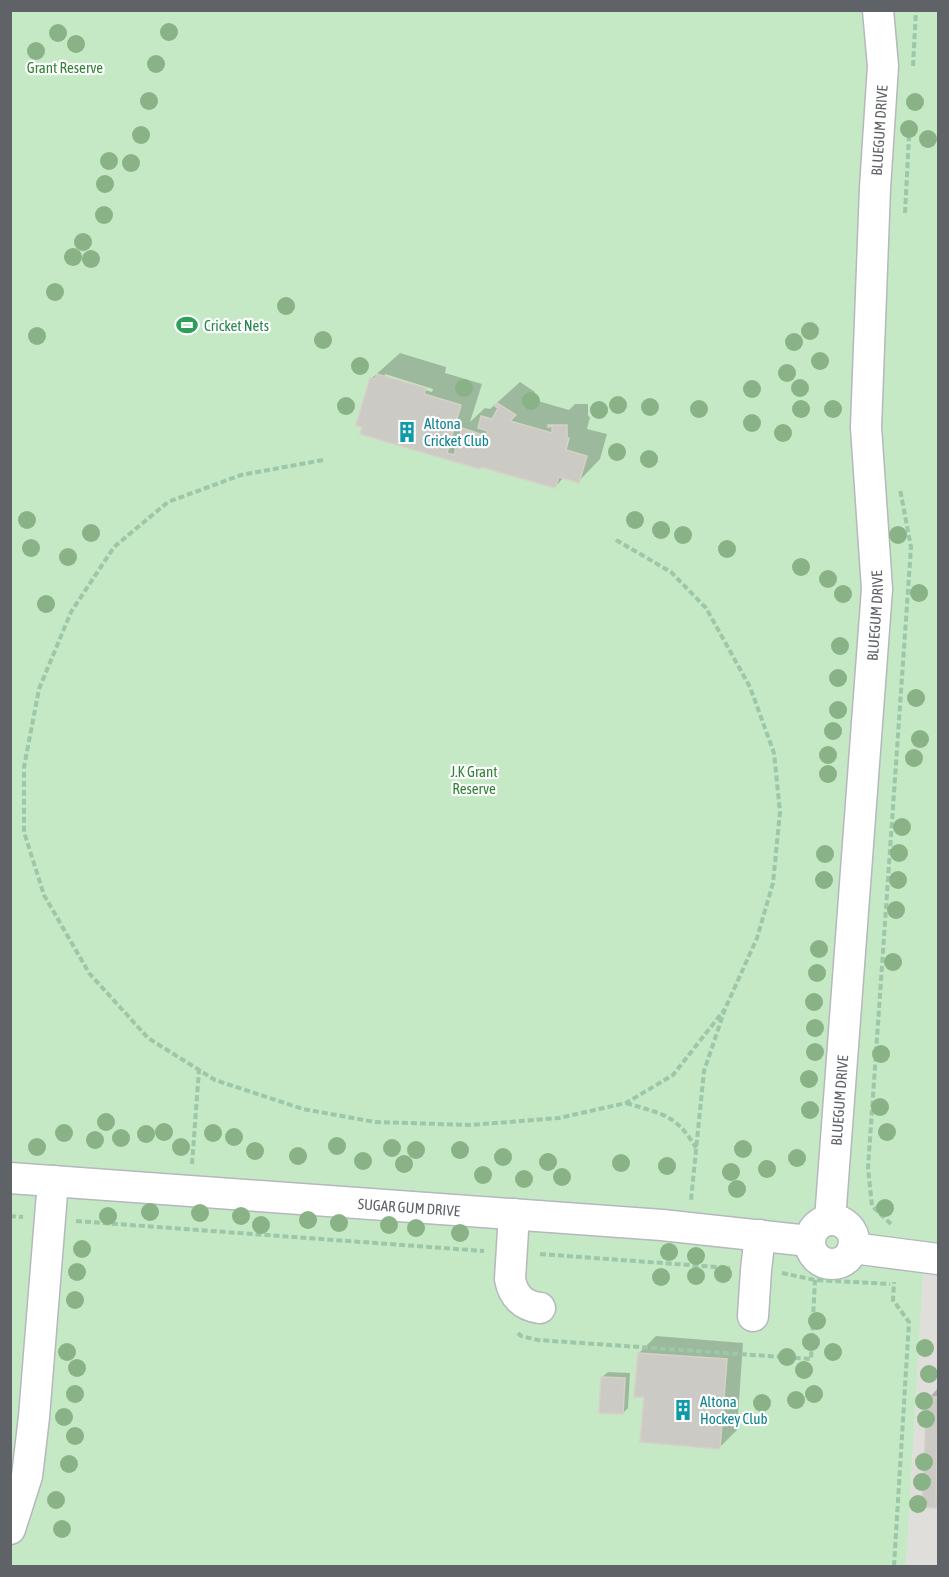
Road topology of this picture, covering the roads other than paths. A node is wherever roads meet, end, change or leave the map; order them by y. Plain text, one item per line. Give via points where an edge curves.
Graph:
1 (878, 10) edge
2 (10, 1178) edge
3 (53, 1181) junction
4 (514, 1214) junction
5 (830, 1220) junction
6 (760, 1235) junction
7 (809, 1241) junction
8 (853, 1248) junction
9 (939, 1259) edge
10 (540, 1308) dead end
11 (753, 1316) dead end
12 (10, 1529) edge

1 - 5 lane, BLUEGUM DRIVE via 883,66 874,188 866,427 877,589
2 - 3 lane, SUGAR GUM DRIVE
3 - 4 lane, SUGAR GUM DRIVE
3 - 12 lane via 27,1476
4 - 6 lane, SUGAR GUM DRIVE
4 - 10 lane via 512,1288 525,1304
5 - 7 lane via 813,1230
5 - 8 lane via 849,1228
6 - 7 lane, SUGAR GUM DRIVE
6 - 11 lane
7 - 8 lane via 814,1256 828,1264 843,1261
8 - 9 lane

